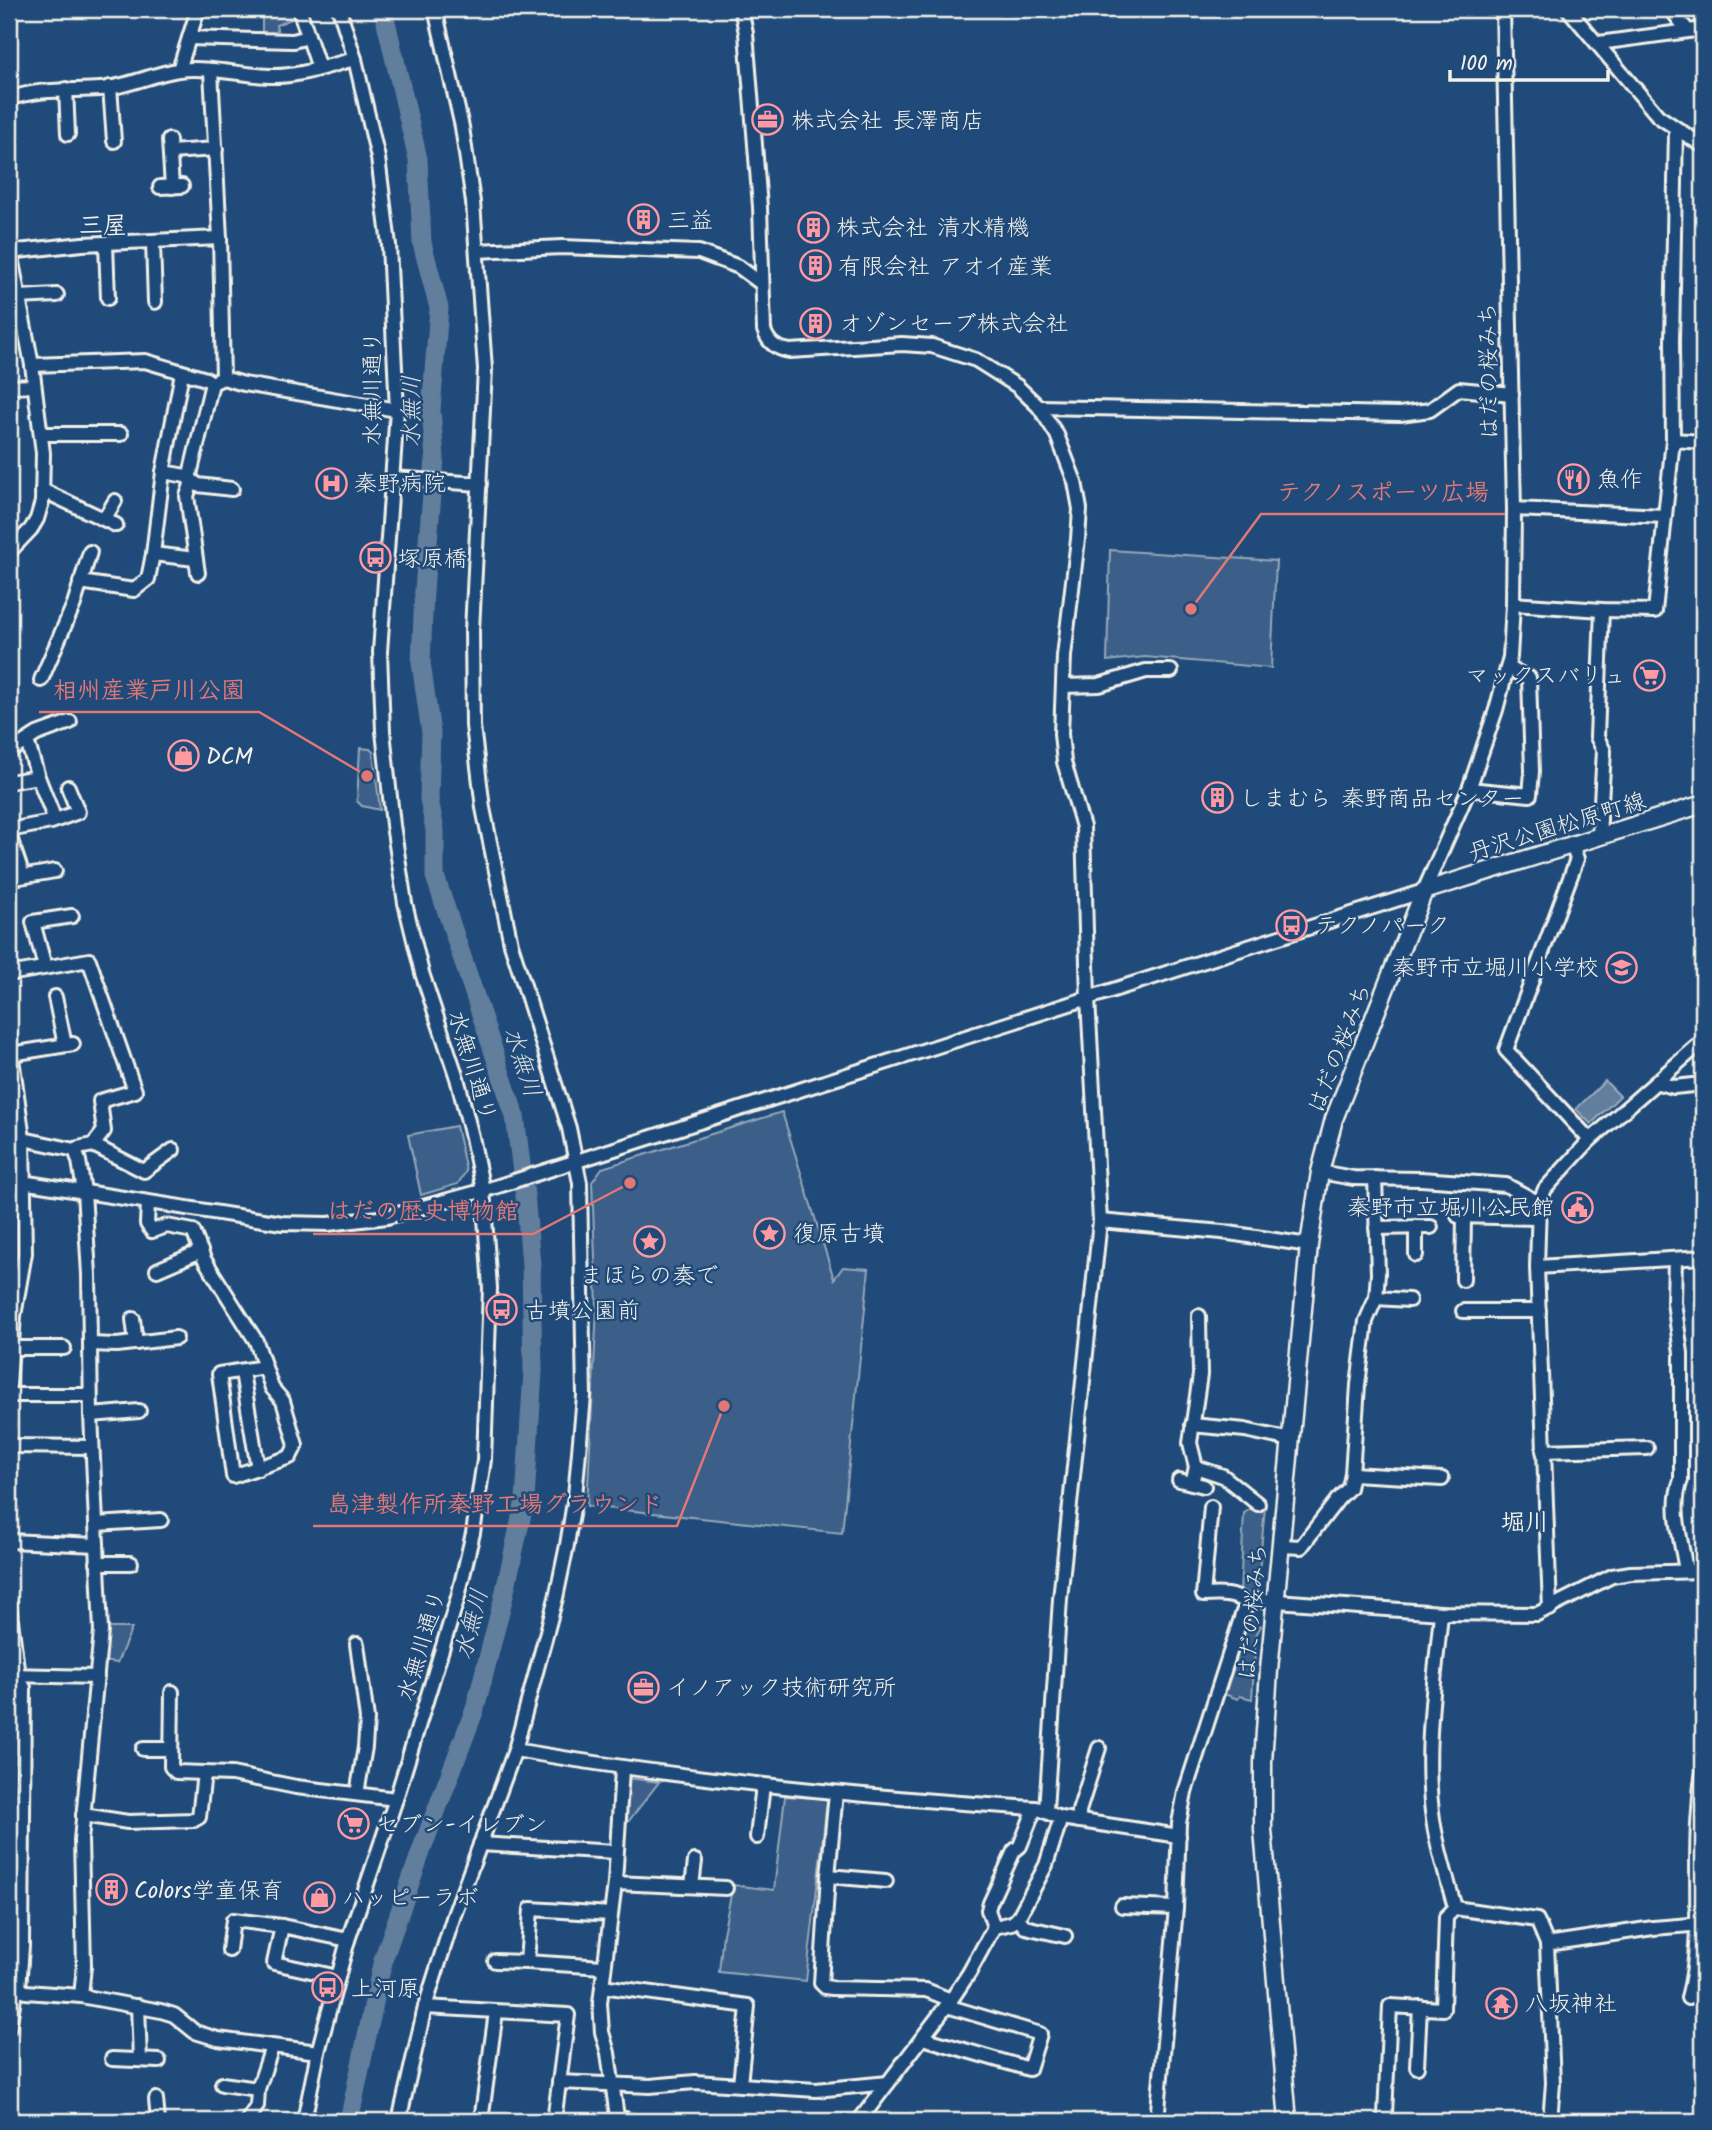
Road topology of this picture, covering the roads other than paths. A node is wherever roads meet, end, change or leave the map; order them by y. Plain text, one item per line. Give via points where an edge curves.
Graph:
1 (198, 9) edge
2 (299, 9) edge
3 (339, 9) edge
4 (435, 9) edge
5 (740, 9) edge
6 (1503, 9) edge
7 (1568, 9) edge
8 (1671, 9) edge
9 (1703, 29) edge
10 (1687, 30) junction
11 (307, 37) junction
12 (189, 38) junction
13 (1599, 43) junction
14 (355, 59) junction
15 (319, 68) junction
16 (179, 70) junction
17 (211, 71) junction
18 (110, 87) junction
19 (66, 89) junction
20 (9, 99) edge
21 (1676, 129) junction
22 (68, 134) dead end
23 (114, 141) dead end
24 (1703, 146) edge
25 (216, 149) junction
26 (171, 187) dead end
27 (220, 238) junction
28 (153, 242) junction
29 (106, 244) junction
30 (477, 251) junction
31 (9, 252) edge
32 (762, 284) junction
33 (57, 295) dead end
34 (19, 297) junction
35 (108, 298) dead end
36 (155, 302) dead end
37 (32, 365) junction
38 (182, 373) junction
39 (217, 381) junction
40 (33, 386) junction
41 (9, 387) edge
42 (1511, 394) junction
43 (1039, 407) junction
44 (397, 410) junction
45 (42, 434) junction
46 (121, 435) dead end
47 (1673, 440) junction
48 (1703, 442) edge
49 (163, 472) junction
50 (392, 478) junction
51 (190, 481) junction
52 (473, 483) junction
53 (232, 489) dead end
54 (42, 490) junction
55 (115, 501) dead end
56 (1514, 509) junction
57 (1664, 516) junction
58 (9, 552) edge
59 (89, 552) dead end
60 (153, 554) junction
61 (195, 559) junction
62 (198, 573) dead end
63 (80, 582) junction
64 (1513, 604) junction
65 (1602, 610) junction
66 (1508, 668) junction
67 (1171, 670) dead end
68 (41, 680) dead end
69 (1063, 686) junction
70 (70, 722) dead end
71 (27, 741) junction
72 (9, 752) edge
73 (38, 777) junction
74 (9, 782) edge
75 (68, 787) dead end
76 (1469, 789) junction
77 (1703, 804) edge
78 (55, 820) junction
79 (9, 832) edge
80 (1599, 836) junction
81 (1572, 845) junction
82 (55, 871) dead end
83 (23, 876) junction
84 (9, 879) edge
85 (1424, 891) junction
86 (72, 916) dead end
87 (45, 967) junction
88 (9, 974) edge
89 (1088, 998) junction
90 (59, 1004) dead end
91 (9, 1036) edge
92 (1703, 1041) edge
93 (11, 1054) junction
94 (1658, 1083) junction
95 (1703, 1084) edge
96 (9, 1136) edge
97 (23, 1139) junction
98 (1590, 1140) junction
99 (93, 1145) junction
100 (75, 1150) junction
101 (173, 1150) dead end
102 (576, 1160) junction
103 (1320, 1172) junction
104 (1375, 1178) junction
105 (9, 1180) edge
106 (23, 1182) junction
107 (487, 1189) junction
108 (84, 1191) junction
109 (148, 1203) junction
110 (1539, 1203) junction
111 (1537, 1218) junction
112 (1100, 1221) junction
113 (1416, 1227) junction
114 (1431, 1227) dead end
115 (1376, 1228) junction
116 (1310, 1245) junction
117 (201, 1251) junction
118 (1416, 1255) dead end
119 (1703, 1257) edge
120 (1675, 1259) junction
121 (1537, 1267) junction
122 (157, 1269) dead end
123 (1463, 1280) dead end
124 (1376, 1298) junction
125 (1409, 1300) dead end
126 (1463, 1311) dead end
127 (1539, 1311) junction
128 (11, 1316) edge
129 (1199, 1316) dead end
130 (133, 1319) dead end
131 (176, 1338) dead end
132 (136, 1343) junction
133 (90, 1345) junction
134 (10, 1348) edge
135 (64, 1348) dead end
136 (265, 1367) junction
137 (242, 1372) junction
138 (9, 1384) edge
139 (9, 1395) edge
140 (90, 1395) junction
141 (139, 1411) dead end
142 (91, 1415) junction
143 (1192, 1425) junction
144 (1292, 1440) junction
145 (9, 1446) edge
146 (92, 1447) junction
147 (1647, 1448) dead end
148 (1543, 1451) junction
149 (1196, 1467) junction
150 (258, 1469) junction
151 (1352, 1474) junction
152 (1442, 1479) dead end
153 (1192, 1483) dead end
154 (1258, 1504) dead end
155 (1211, 1507) dead end
156 (160, 1520) dead end
157 (96, 1524) junction
158 (9, 1541) edge
159 (97, 1545) junction
160 (1282, 1546) junction
161 (97, 1563) junction
162 (131, 1563) dead end
163 (1686, 1571) junction
164 (1703, 1571) edge
165 (1276, 1602) junction
166 (9, 1604) edge
167 (1248, 1604) junction
168 (1550, 1609) junction
169 (1441, 1613) junction
170 (357, 1644) dead end
171 (13, 1676) edge
172 (97, 1677) junction
173 (172, 1692) dead end
174 (1099, 1748) dead end
175 (143, 1749) dead end
176 (171, 1749) junction
177 (515, 1750) junction
178 (622, 1769) junction
179 (204, 1773) junction
180 (1703, 1773) edge
181 (763, 1785) junction
182 (836, 1793) junction
183 (357, 1794) junction
184 (396, 1799) junction
185 (1041, 1809) junction
186 (83, 1815) junction
187 (1060, 1818) junction
188 (1079, 1821) junction
189 (9, 1828) edge
190 (22, 1829) junction
191 (1700, 1830) edge
192 (1179, 1836) junction
193 (757, 1837) dead end
194 (480, 1844) junction
195 (616, 1852) junction
196 (695, 1861) dead end
197 (828, 1876) junction
198 (887, 1881) dead end
199 (615, 1883) junction
200 (692, 1886) junction
201 (726, 1888) dead end
202 (15, 1900) edge
203 (1122, 1906) dead end
204 (1177, 1908) junction
205 (1455, 1908) junction
206 (611, 1914) junction
207 (1018, 1917) junction
208 (1700, 1925) edge
209 (282, 1926) junction
210 (994, 1927) junction
211 (1065, 1936) dead end
212 (348, 1940) junction
213 (1547, 1944) junction
214 (229, 1950) dead end
215 (495, 1961) dead end
216 (527, 1962) junction
217 (603, 1967) junction
218 (338, 1977) junction
219 (14, 1986) edge
220 (603, 1986) junction
221 (81, 1996) junction
222 (1688, 1998) dead end
223 (949, 2003) junction
224 (138, 2006) junction
225 (425, 2007) junction
226 (1420, 2007) junction
227 (496, 2012) junction
228 (9, 2028) edge
229 (923, 2038) junction
230 (272, 2047) junction
231 (318, 2052) junction
232 (112, 2059) dead end
233 (140, 2060) junction
234 (159, 2061) dead end
235 (1417, 2067) dead end
236 (559, 2081) junction
237 (888, 2083) junction
238 (222, 2084) dead end
239 (612, 2084) junction
240 (740, 2084) junction
241 (258, 2089) junction
242 (156, 2099) dead end
243 (1385, 2116) dead end
244 (158, 2121) edge
245 (247, 2121) edge
246 (304, 2121) edge
247 (399, 2121) edge
248 (481, 2121) edge
249 (554, 2121) edge
250 (632, 2121) edge
251 (859, 2121) edge
252 (1157, 2121) edge
253 (1288, 2121) edge
254 (1550, 2121) edge

1 - 12 street
2 - 11 street
3 - 14 street, 水無川通り
4 - 30 street via 462,127
5 - 32 street via 746,33 760,207
6 - 42 street, はだの桜みち
7 - 13 street
8 - 10 street
9 - 10 street
10 - 13 street
11 - 12 street via 293,41
11 - 15 street
12 - 16 street
13 - 21 street via 1658,116
14 - 15 street
14 - 44 street, 水無川通り via 380,171 389,245
15 - 17 street via 273,76
16 - 17 street
16 - 18 street
17 - 25 street
18 - 19 street
18 - 23 street
19 - 20 street
19 - 22 street
21 - 24 street
21 - 47 street
25 - 26 street via 170,146
25 - 27 street
27 - 28 street
27 - 39 street
28 - 29 street
28 - 36 street
29 - 31 street
29 - 35 street
30 - 32 street via 562,247 699,252 732,264
30 - 52 street via 485,369
31 - 34 street
32 - 43 street via 764,330 775,346 790,351 932,346 997,372
33 - 34 street
34 - 37 street
37 - 38 street via 145,360
37 - 40 street
38 - 39 street
38 - 49 street
39 - 44 street
39 - 51 street
40 - 41 street
40 - 45 street
42 - 43 street via 1459,389 1430,411 1400,414
42 - 56 street, はだの桜みち
43 - 69 street via 1067,458 1080,509
44 - 50 street, 水無川通り
45 - 46 street
45 - 54 street
47 - 48 street
47 - 57 street
49 - 51 street
49 - 60 street
50 - 52 street
50 - 107 street, 水無川通り via 380,652 393,825 419,961
51 - 53 street
51 - 61 street via 187,496
52 - 102 street via 473,726 482,808 511,944
54 - 55 street via 111,522
54 - 58 street via 32,529
56 - 57 street
56 - 64 street, はだの桜みち
57 - 65 street via 1655,611
59 - 63 street
60 - 61 street
60 - 63 street via 148,579 134,590
61 - 62 street
63 - 68 street
64 - 65 street
64 - 66 street, はだの桜みち
65 - 80 street via 1597,737 1604,751
66 - 76 street, はだの桜みち
66 - 76 street via 1529,678 1530,795
67 - 69 street via 1146,671 1099,685
69 - 89 street via 1064,762 1083,827
70 - 71 street
71 - 72 street
71 - 73 street
73 - 74 street
73 - 78 street
75 - 78 street via 81,817
76 - 85 street, はだの桜みち
77 - 80 main road, 丹沢公園松原町線
78 - 79 street
79 - 83 street
80 - 81 main road, 丹沢公園松原町線
81 - 85 main road, 丹沢公園松原町線
81 - 98 street via 1577,859 1506,1050
82 - 83 street
83 - 84 street
85 - 89 street
85 - 103 main road, はだの桜みち via 1334,1119
86 - 87 street via 33,922
87 - 88 street
87 - 99 street via 89,960 135,1091 100,1101 104,1131
89 - 102 street
89 - 112 street
90 - 93 street via 69,1044
91 - 93 street
92 - 94 street
93 - 97 street
94 - 95 street via 1674,1087
94 - 98 street
96 - 97 street
97 - 100 street
97 - 106 street
98 - 110 street via 1545,1189
99 - 100 street
99 - 101 street via 144,1171
100 - 108 street
102 - 107 street
102 - 177 street via 584,1396 579,1459 562,1572
103 - 104 street
103 - 116 main road, はだの桜みち
104 - 110 street via 1506,1185
104 - 115 street
105 - 106 street
106 - 108 street
106 - 128 street via 24,1253
107 - 109 street via 387,1217 328,1224 282,1223
107 - 184 street, 水無川通り via 490,1288 482,1472 473,1533
108 - 109 street
108 - 133 street
109 - 117 street via 148,1228 193,1231
110 - 111 street
111 - 121 street
111 - 123 street via 1461,1217 1468,1266
112 - 116 street
112 - 185 street
113 - 114 street
113 - 115 street
113 - 118 street
115 - 124 street
116 - 144 main road, はだの桜みち
117 - 122 street
117 - 136 street via 256,1341
119 - 120 street
120 - 121 street
120 - 163 street via 1682,1392 1681,1480 1676,1509
121 - 127 street
124 - 125 street
124 - 151 street via 1364,1334
126 - 127 street
127 - 148 street
128 - 134 street
129 - 143 street via 1200,1376
130 - 132 street
131 - 132 street
132 - 133 street
133 - 140 street
134 - 135 street
134 - 138 street
136 - 137 street
136 - 150 street via 272,1388 283,1401 296,1445 290,1457
137 - 150 street
137 - 150 street via 219,1374 233,1476
139 - 140 street
140 - 142 street
141 - 142 street
142 - 146 street
143 - 144 street
143 - 149 street via 1189,1443
144 - 160 main road, はだの桜みち
145 - 146 street
146 - 157 street
147 - 148 street
148 - 168 street
149 - 153 street
149 - 154 street via 1223,1476
151 - 152 street
151 - 160 street via 1349,1488 1301,1547
155 - 167 street via 1203,1595 1240,1597
156 - 157 street
157 - 159 street
158 - 159 street
159 - 161 street
160 - 165 main road, はだの桜みち
161 - 162 street
161 - 172 street via 101,1631
163 - 164 street
163 - 168 street via 1612,1576
165 - 167 street
165 - 169 street
165 - 253 main road, はだの桜みち via 1265,1718 1263,1830
166 - 171 street
167 - 192 street via 1185,1792
168 - 169 street via 1537,1614
169 - 205 street via 1431,1796 1437,1841
170 - 183 street via 367,1719
171 - 172 street
171 - 190 street via 24,1688
172 - 186 street
173 - 176 street via 165,1707
174 - 188 street
175 - 176 street
176 - 179 street via 171,1767 176,1772
177 - 178 street
177 - 194 street
178 - 181 street
178 - 195 street
179 - 183 street
179 - 186 street via 199,1817 194,1820 128,1822
180 - 191 street
181 - 182 street
181 - 193 street
182 - 185 street
182 - 197 street
183 - 184 street
184 - 212 street, 水無川通り
185 - 187 street
185 - 210 street via 1014,1851 990,1903
186 - 221 street
187 - 188 street
187 - 207 street via 1046,1865
188 - 192 street
189 - 190 street
190 - 202 street
191 - 208 street
192 - 204 street
194 - 195 street
194 - 225 street
195 - 199 street
196 - 200 street
197 - 198 street
197 - 223 street via 821,1983 832,1988 926,1990
199 - 200 street
199 - 206 street
200 - 201 street via 708,1892
202 - 219 street via 22,1946
203 - 204 street
204 - 252 street
205 - 213 street via 1536,1920
205 - 226 street via 1446,1917 1443,2009
206 - 216 street via 531,1909
206 - 217 street
207 - 210 street
207 - 211 street via 1025,1927
208 - 213 street via 1653,1927
208 - 222 street
209 - 212 street
209 - 214 street via 233,1920
209 - 218 street via 274,1963
210 - 223 street
212 - 218 street, 水無川通り
213 - 254 street via 1553,2083
215 - 216 street
216 - 217 street
217 - 220 street
218 - 231 street, 水無川通り
219 - 221 street via 26,1992
219 - 228 street
220 - 239 street via 602,2032
220 - 240 street via 748,2006
221 - 224 street
223 - 229 street
223 - 229 street via 1040,2034 1029,2069
224 - 230 street via 174,2015 195,2032
224 - 233 street
225 - 227 street
225 - 247 street
226 - 235 street
226 - 243 street via 1390,2006
227 - 236 street via 568,2015
227 - 248 street
229 - 237 street
230 - 231 street
230 - 241 street
231 - 246 street, 水無川通り
232 - 233 street
233 - 234 street
236 - 239 street
236 - 249 street
237 - 240 street via 816,2090
237 - 251 street
238 - 241 street
239 - 240 street
239 - 250 street via 617,2117
241 - 245 street via 257,2106
242 - 244 street

